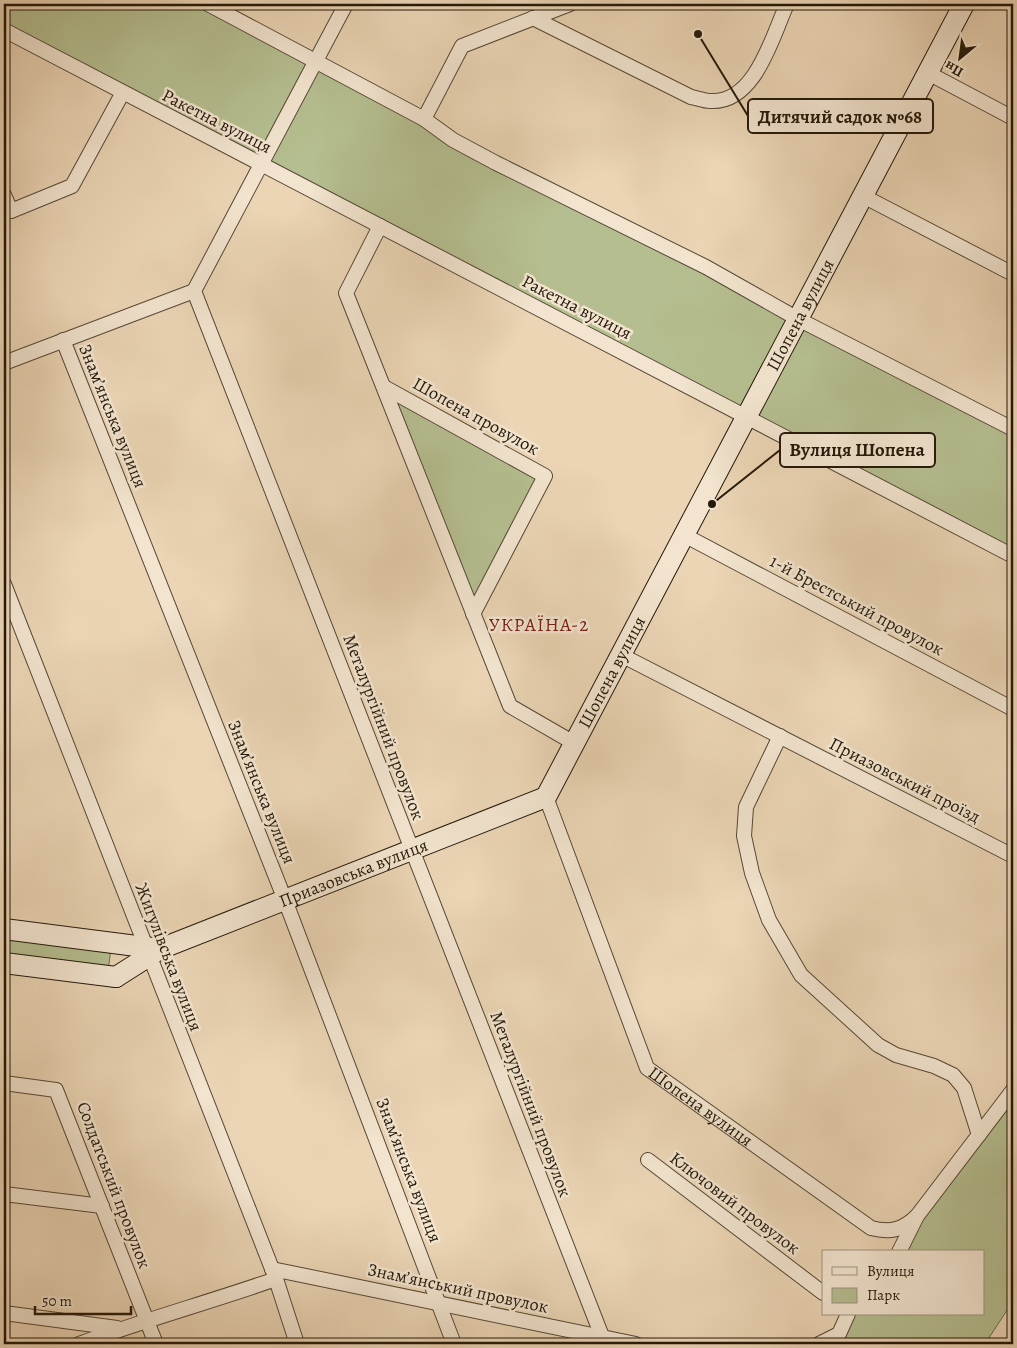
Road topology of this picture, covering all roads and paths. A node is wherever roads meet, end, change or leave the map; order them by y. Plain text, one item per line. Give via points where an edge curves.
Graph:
1 (208, 4) edge
2 (346, 4) edge
3 (570, 4) edge
4 (787, 4) edge
5 (964, 4) edge
6 (533, 18) junction
7 (4, 30) edge
8 (315, 62) junction
9 (928, 73) junction
10 (122, 94) junction
11 (1013, 118) edge
12 (424, 119) junction
13 (261, 164) junction
14 (4, 194) edge
15 (863, 196) junction
16 (380, 226) junction
17 (1013, 274) edge
18 (194, 291) junction
19 (798, 319) junction
20 (63, 340) junction
21 (4, 362) edge
22 (384, 388) junction
23 (746, 416) junction
24 (1013, 430) edge
25 (684, 535) junction
26 (1013, 556) edge
27 (4, 584) edge
28 (473, 614) junction
29 (621, 655) junction
30 (1013, 709) edge
31 (780, 736) junction
32 (574, 743) junction
33 (546, 797) junction
34 (412, 850) junction
35 (1013, 856) edge
36 (285, 900) junction
37 (4, 929) edge
38 (120, 944) junction
39 (151, 951) junction
40 (4, 962) edge
41 (116, 977) junction
42 (4, 1083) edge
43 (1013, 1090) edge
44 (979, 1135) junction
45 (648, 1160) dead end
46 (4, 1194) edge
47 (102, 1206) junction
48 (917, 1216) junction
49 (900, 1250) edge
50 (274, 1274) junction
51 (822, 1292) edge
52 (440, 1304) junction
53 (4, 1314) edge
54 (847, 1316) edge
55 (146, 1319) junction
56 (121, 1328) junction
57 (604, 1341) edge
58 (79, 1344) edge
59 (156, 1344) edge
60 (297, 1344) edge
61 (454, 1344) edge
62 (636, 1344) edge
63 (819, 1344) edge

1 - 8 street
2 - 8 street
3 - 6 street
4 - 6 street via 758,70 747,86 730,98 710,102 691,97
5 - 9 street, Шопена вулиця
6 - 12 street via 462,46
7 - 10 street, Ракетна вулиця
8 - 12 street
8 - 13 street
9 - 11 street
9 - 15 street, Шопена вулиця
10 - 13 street, Ракетна вулиця
10 - 14 street via 72,186 11,211
12 - 19 street via 453,140 496,163 706,267
13 - 16 street, Ракетна вулиця
13 - 18 street
15 - 17 street
15 - 19 street, Шопена вулиця
16 - 22 street, Шопена провулок via 346,293
16 - 23 street, Ракетна вулиця
18 - 20 street
18 - 34 street, Металургійний провулок
19 - 23 street, Шопена вулиця
19 - 24 street
20 - 21 street
20 - 36 street, Знам’янська вулиця
22 - 28 street, Шопена провулок
22 - 28 street, Шопена провулок via 545,476
23 - 25 street, Шопена вулиця
23 - 26 street, Ракетна вулиця
25 - 29 street, Шопена вулиця
25 - 30 street, 1-й Брестський провулок
27 - 39 street, Жигулівська вулиця
28 - 32 street, Шопена провулок via 510,706
29 - 31 street, Приазовський проїзд
29 - 32 street, Шопена вулиця
31 - 35 street, Приазовський проїзд
31 - 44 street via 746,807 744,836 752,873 769,920 801,976 878,1045 896,1055 953,1075 964,1088
32 - 33 street, Шопена вулиця
33 - 34 street, Приазовська вулиця
33 - 48 street, Шопена вулиця via 646,1068 870,1228 896,1230
34 - 36 street, Приазовська вулиця
34 - 57 street, Металургійний провулок
36 - 39 street, Приазовська вулиця
36 - 52 street, Знам’янська вулиця
37 - 38 street
38 - 39 street
38 - 41 street via 122,964
39 - 41 street, Приазовська вулиця
39 - 50 street, Жигулівська вулиця
40 - 41 street
42 - 47 street, Солдатський провулок via 56,1090
43 - 44 street
44 - 48 street
45 - 51 street, Ключовий провулок
46 - 47 street
47 - 55 street, Солдатський провулок
48 - 49 street
50 - 52 street, Знам’янський провулок
50 - 55 street via 204,1304
50 - 60 street, Жигулівська вулиця
52 - 57 street, Знам’янський провулок
52 - 61 street, Знам’янська вулиця
53 - 56 street
54 - 63 street via 839,1334
55 - 56 street
55 - 59 street, Солдатський провулок
56 - 58 street
57 - 62 street, Знам’янський провулок

